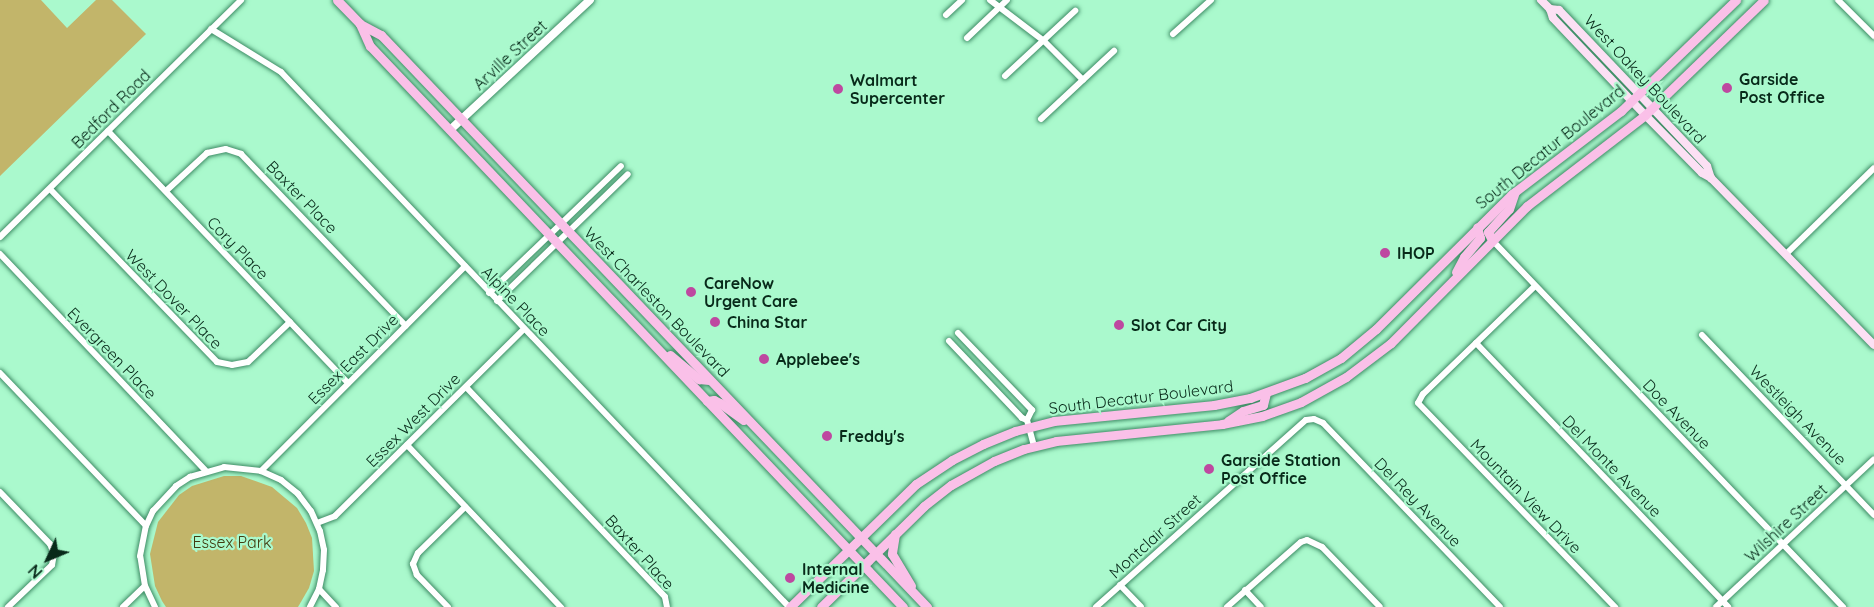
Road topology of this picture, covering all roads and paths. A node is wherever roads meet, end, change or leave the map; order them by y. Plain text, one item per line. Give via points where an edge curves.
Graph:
1 (241, 0) edge
2 (337, 0) edge
3 (590, 0) edge
4 (962, 0) edge
5 (990, 0) edge
6 (1007, 0) edge
7 (1211, 0) edge
8 (1541, 0) edge
9 (1736, 0) edge
10 (1838, 0) edge
11 (1763, 1) edge
12 (998, 8) junction
13 (1550, 9) junction
14 (1075, 11) dead end
15 (946, 15) dead end
16 (360, 24) junction
17 (212, 29) junction
18 (1173, 34) dead end
19 (1874, 36) edge
20 (967, 38) dead end
21 (1044, 40) junction
22 (1114, 51) dead end
23 (1005, 76) dead end
24 (1083, 80) junction
25 (1639, 94) junction
26 (1631, 101) junction
27 (1653, 108) junction
28 (1645, 115) junction
29 (462, 119) junction
30 (1041, 119) dead end
31 (450, 130) junction
32 (108, 131) junction
33 (621, 166) dead end
34 (1874, 168) edge
35 (628, 174) dead end
36 (1711, 178) junction
37 (50, 189) junction
38 (1516, 190) junction
39 (166, 191) junction
40 (1477, 227) junction
41 (555, 229) junction
42 (0, 237) edge
43 (563, 237) junction
44 (1492, 240) junction
45 (0, 254) edge
46 (1786, 254) junction
47 (465, 266) junction
48 (1453, 280) junction
49 (1535, 286) junction
50 (489, 292) junction
51 (497, 301) junction
52 (290, 322) junction
53 (406, 326) junction
54 (524, 329) junction
55 (958, 333) dead end
56 (1702, 335) dead end
57 (647, 337) junction
58 (949, 341) dead end
59 (1476, 343) junction
60 (1874, 345) edge
61 (0, 373) edge
62 (710, 380) junction
63 (348, 383) junction
64 (465, 387) junction
65 (1266, 393) junction
66 (707, 401) junction
67 (1314, 419) joint
68 (1028, 423) junction
69 (1224, 424) junction
70 (755, 428) junction
71 (407, 445) junction
72 (1035, 446) junction
73 (1874, 459) edge
74 (205, 470) junction
75 (261, 471) junction
76 (1846, 485) junction
77 (0, 492) edge
78 (465, 507) junction
79 (1874, 515) edge
80 (317, 523) junction
81 (146, 526) junction
82 (896, 532) junction
83 (860, 537) junction
84 (1783, 544) junction
85 (848, 549) junction
86 (875, 552) junction
87 (863, 565) junction
88 (1120, 585) junction
89 (145, 586) junction
90 (319, 589) junction
91 (1245, 590) junction
92 (914, 593) junction
93 (1722, 601) junction
94 (8, 607) edge
95 (123, 607) edge
96 (155, 607) edge
97 (310, 607) edge
98 (336, 607) edge
99 (448, 607) edge
100 (561, 607) edge
101 (667, 607) edge
102 (789, 607) edge
103 (821, 607) edge
104 (903, 607) edge
105 (927, 607) edge
106 (1096, 607) edge
107 (1142, 607) edge
108 (1227, 607) edge
109 (1261, 607) edge
110 (1380, 607) edge
111 (1500, 607) edge
112 (1615, 607) edge
113 (1716, 607) edge
114 (1728, 607) edge
115 (1843, 607) edge

1 - 17 street, Bedford Road
2 - 16 main road, West Charleston Boulevard
3 - 29 street, Arville Street
4 - 15 street
5 - 12 street
6 - 12 street
7 - 18 street
8 - 13 main road, West Oakey Boulevard
9 - 25 main road, South Decatur Boulevard
10 - 19 street
11 - 27 main road, South Decatur Boulevard
12 - 20 street
12 - 21 street
13 - 25 main road, West Oakey Boulevard via 1559,10
13 - 26 main road, West Oakey Boulevard via 1553,18
14 - 21 street
16 - 29 main road, West Charleston Boulevard via 381,35
16 - 31 main road, West Charleston Boulevard via 370,46
17 - 32 street, Bedford Road
17 - 47 street, Alpine Place via 281,72
21 - 23 street
21 - 24 street
22 - 24 street
24 - 30 street
25 - 26 main road, South Decatur Boulevard
25 - 27 main road, West Oakey Boulevard
26 - 28 main road, West Oakey Boulevard
26 - 38 main road, South Decatur Boulevard
27 - 28 main road, South Decatur Boulevard
27 - 36 main road, West Oakey Boulevard via 1707,166
28 - 36 main road, West Oakey Boulevard
28 - 44 main road, South Decatur Boulevard via 1537,198
29 - 31 street, Arville Street
29 - 41 main road, West Charleston Boulevard
31 - 41 main road, West Charleston Boulevard
32 - 37 street, Bedford Road
32 - 39 street, Cory Place
33 - 41 street
34 - 46 street
35 - 43 street
36 - 46 main road, West Oakey Boulevard
37 - 42 street, Bedford Road
37 - 52 street, West Dover Place via 217,362 248,362
38 - 40 main road, South Decatur Boulevard
38 - 44 main road via 1509,209 1488,232
39 - 52 street, Cory Place
39 - 53 street, Baxter Place via 214,149 241,154
40 - 48 main road via 1480,238 1464,257
40 - 65 main road, South Decatur Boulevard via 1359,344 1318,371
41 - 43 main road, West Charleston Boulevard
41 - 43 main road, West Charleston Boulevard
41 - 50 street
43 - 51 street
43 - 57 main road, West Charleston Boulevard
43 - 62 main road, West Charleston Boulevard
44 - 48 main road, South Decatur Boulevard
44 - 49 street, Doe Avenue
45 - 74 street, Evergreen Place
46 - 60 main road, West Oakey Boulevard
47 - 50 street, Alpine Place
47 - 53 street, Essex East Drive
48 - 69 main road, South Decatur Boulevard via 1391,343 1346,377 1281,409
49 - 59 street
49 - 84 street, Doe Avenue
50 - 51 street, Alpine Place
51 - 54 street, Alpine Place
52 - 63 street, Cory Place
53 - 63 street, Essex East Drive
54 - 64 street, Essex West Drive
54 - 102 street, Alpine Place
55 - 68 street via 1032,410
56 - 76 street, Westleigh Avenue
57 - 62 main road via 699,379
57 - 66 main road, West Charleston Boulevard
58 - 68 street
59 - 93 street, Del Monte Avenue
59 - 112 street, Mountain View Drive via 1418,403
61 - 81 street
62 - 70 main road, West Charleston Boulevard
63 - 75 street, Essex East Drive
64 - 71 street, Essex West Drive
64 - 101 street, Baxter Place via 664,597
65 - 68 main road, South Decatur Boulevard via 1214,405
65 - 69 main road via 1263,405 1243,411
66 - 70 main road via 720,403
66 - 85 main road, West Charleston Boulevard
67 - 88 street, Montclair Street via 1305,420
67 - 111 street, Del Rey Avenue via 1323,423
68 - 72 street
68 - 83 main road, South Decatur Boulevard via 971,449 935,471
69 - 72 main road, South Decatur Boulevard via 1068,439
70 - 83 main road, West Charleston Boulevard
71 - 78 street
71 - 80 street, Essex West Drive via 335,516
72 - 82 main road, South Decatur Boulevard via 961,478
73 - 76 street, Wilshire Street
74 - 75 street via 224,467
74 - 81 street via 169,492
75 - 80 street via 298,494
76 - 79 street, Westleigh Avenue
76 - 84 street, Wilshire Street
77 - 94 street via 50,544 54,554 52,565
78 - 99 street via 417,553 413,564 417,574
78 - 100 street
80 - 90 street via 324,550
81 - 89 street via 141,556
82 - 86 main road, South Decatur Boulevard
82 - 92 main road via 891,554
83 - 85 main road, South Decatur Boulevard
83 - 86 main road, West Charleston Boulevard
84 - 93 street, Wilshire Street
84 - 115 street, Doe Avenue
85 - 87 main road, West Charleston Boulevard
85 - 102 main road, South Decatur Boulevard
86 - 87 main road, South Decatur Boulevard
86 - 92 main road, West Charleston Boulevard
87 - 103 main road, South Decatur Boulevard
87 - 104 main road, West Charleston Boulevard
88 - 106 street, Montclair Street
88 - 107 street
89 - 95 street
89 - 96 street
90 - 97 street
90 - 98 street
91 - 108 street
91 - 109 street
91 - 110 street via 1307,540 1322,547
92 - 105 main road, West Charleston Boulevard
93 - 113 street, Wilshire Street
93 - 114 street, Del Monte Avenue

